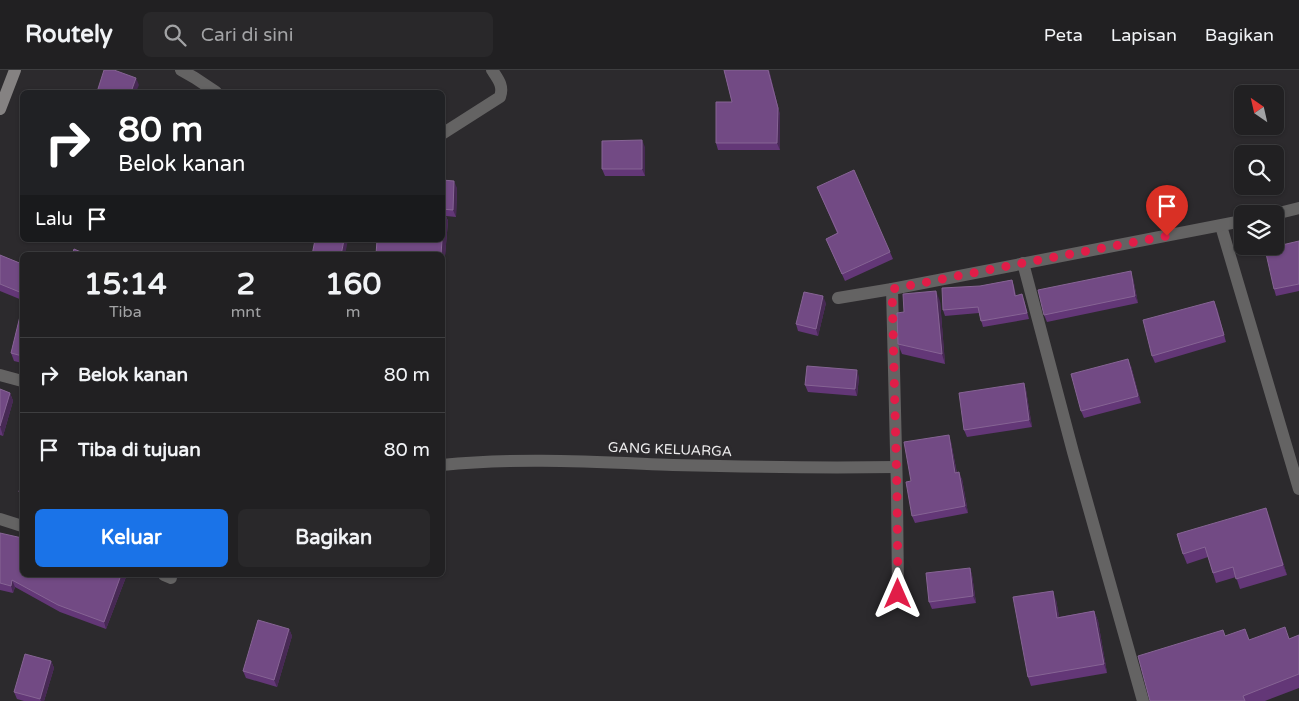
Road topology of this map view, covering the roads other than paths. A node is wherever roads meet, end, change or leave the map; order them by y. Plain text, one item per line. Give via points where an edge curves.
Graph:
1 (15, 70) edge
2 (181, 70) edge
3 (492, 70) edge
4 (213, 90) edge
5 (0, 109) edge
6 (445, 132) edge
7 (1299, 208) edge
8 (1284, 212) edge
9 (1234, 223) edge
10 (1221, 226) junction
11 (1023, 263) junction
12 (892, 289) junction
13 (838, 298) dead end
14 (0, 374) edge
15 (20, 380) edge
16 (445, 465) edge
17 (896, 467) junction
18 (1299, 489) edge
19 (0, 518) edge
20 (20, 525) edge
21 (898, 594) dead end
22 (1143, 701) edge

1 - 5 main road
2 - 4 street
3 - 6 street via 500,82 500,97
7 - 8 street
9 - 10 street
10 - 11 street
10 - 18 street
11 - 12 street
11 - 22 street
12 - 13 street
12 - 17 street
14 - 15 street
16 - 17 street, GANG KELUARGA via 585,461 815,468
17 - 21 street
19 - 20 street

